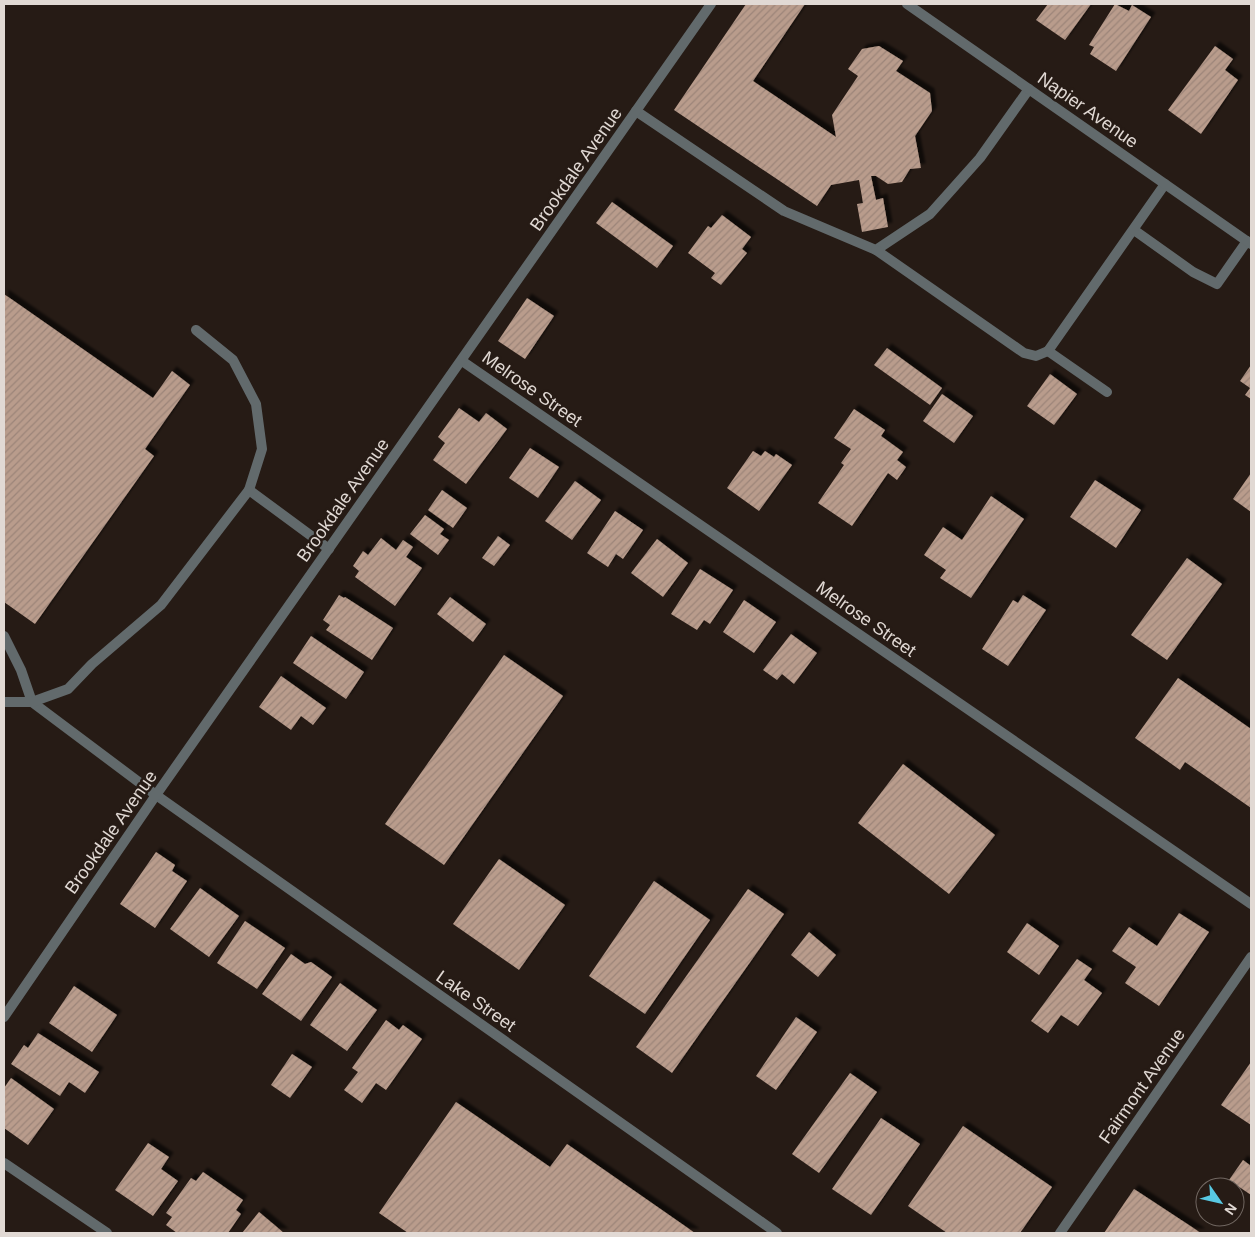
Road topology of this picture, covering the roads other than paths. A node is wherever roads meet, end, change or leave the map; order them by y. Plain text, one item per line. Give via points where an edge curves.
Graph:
1 (711, 4) edge
2 (907, 4) edge
3 (1029, 89) junction
4 (636, 111) junction
5 (1165, 184) junction
6 (1134, 230) junction
7 (1249, 242) edge
8 (876, 250) junction
9 (196, 330) dead end
10 (1048, 351) junction
11 (462, 360) junction
12 (1107, 392) dead end
13 (249, 490) junction
14 (329, 549) junction
15 (4, 636) edge
16 (4, 702) edge
17 (32, 702) junction
18 (156, 795) junction
19 (1251, 904) edge
20 (1251, 957) edge
21 (4, 1016) edge
22 (4, 1163) edge
23 (107, 1233) edge
24 (777, 1233) edge
25 (1060, 1233) edge

1 - 4 street, Brookdale Avenue
2 - 3 street, Napier Avenue
3 - 5 street, Napier Avenue
3 - 8 street via 980,158 930,214
4 - 8 street via 784,211
4 - 11 street, Brookdale Avenue
5 - 6 street
5 - 7 street, Napier Avenue
6 - 7 street via 1193,272 1217,284
6 - 10 street
8 - 10 street via 1024,353 1036,356
9 - 13 street via 233,360 256,404 262,449
10 - 12 street
11 - 14 street, Brookdale Avenue
11 - 19 street, Melrose Street
13 - 14 street
13 - 17 street via 160,605 68,689
14 - 18 street, Brookdale Avenue
15 - 17 street
16 - 17 street
17 - 18 street, Lake Street
18 - 21 street, Brookdale Avenue
18 - 24 street, Lake Street
20 - 25 street, Fairmont Avenue
22 - 23 street

